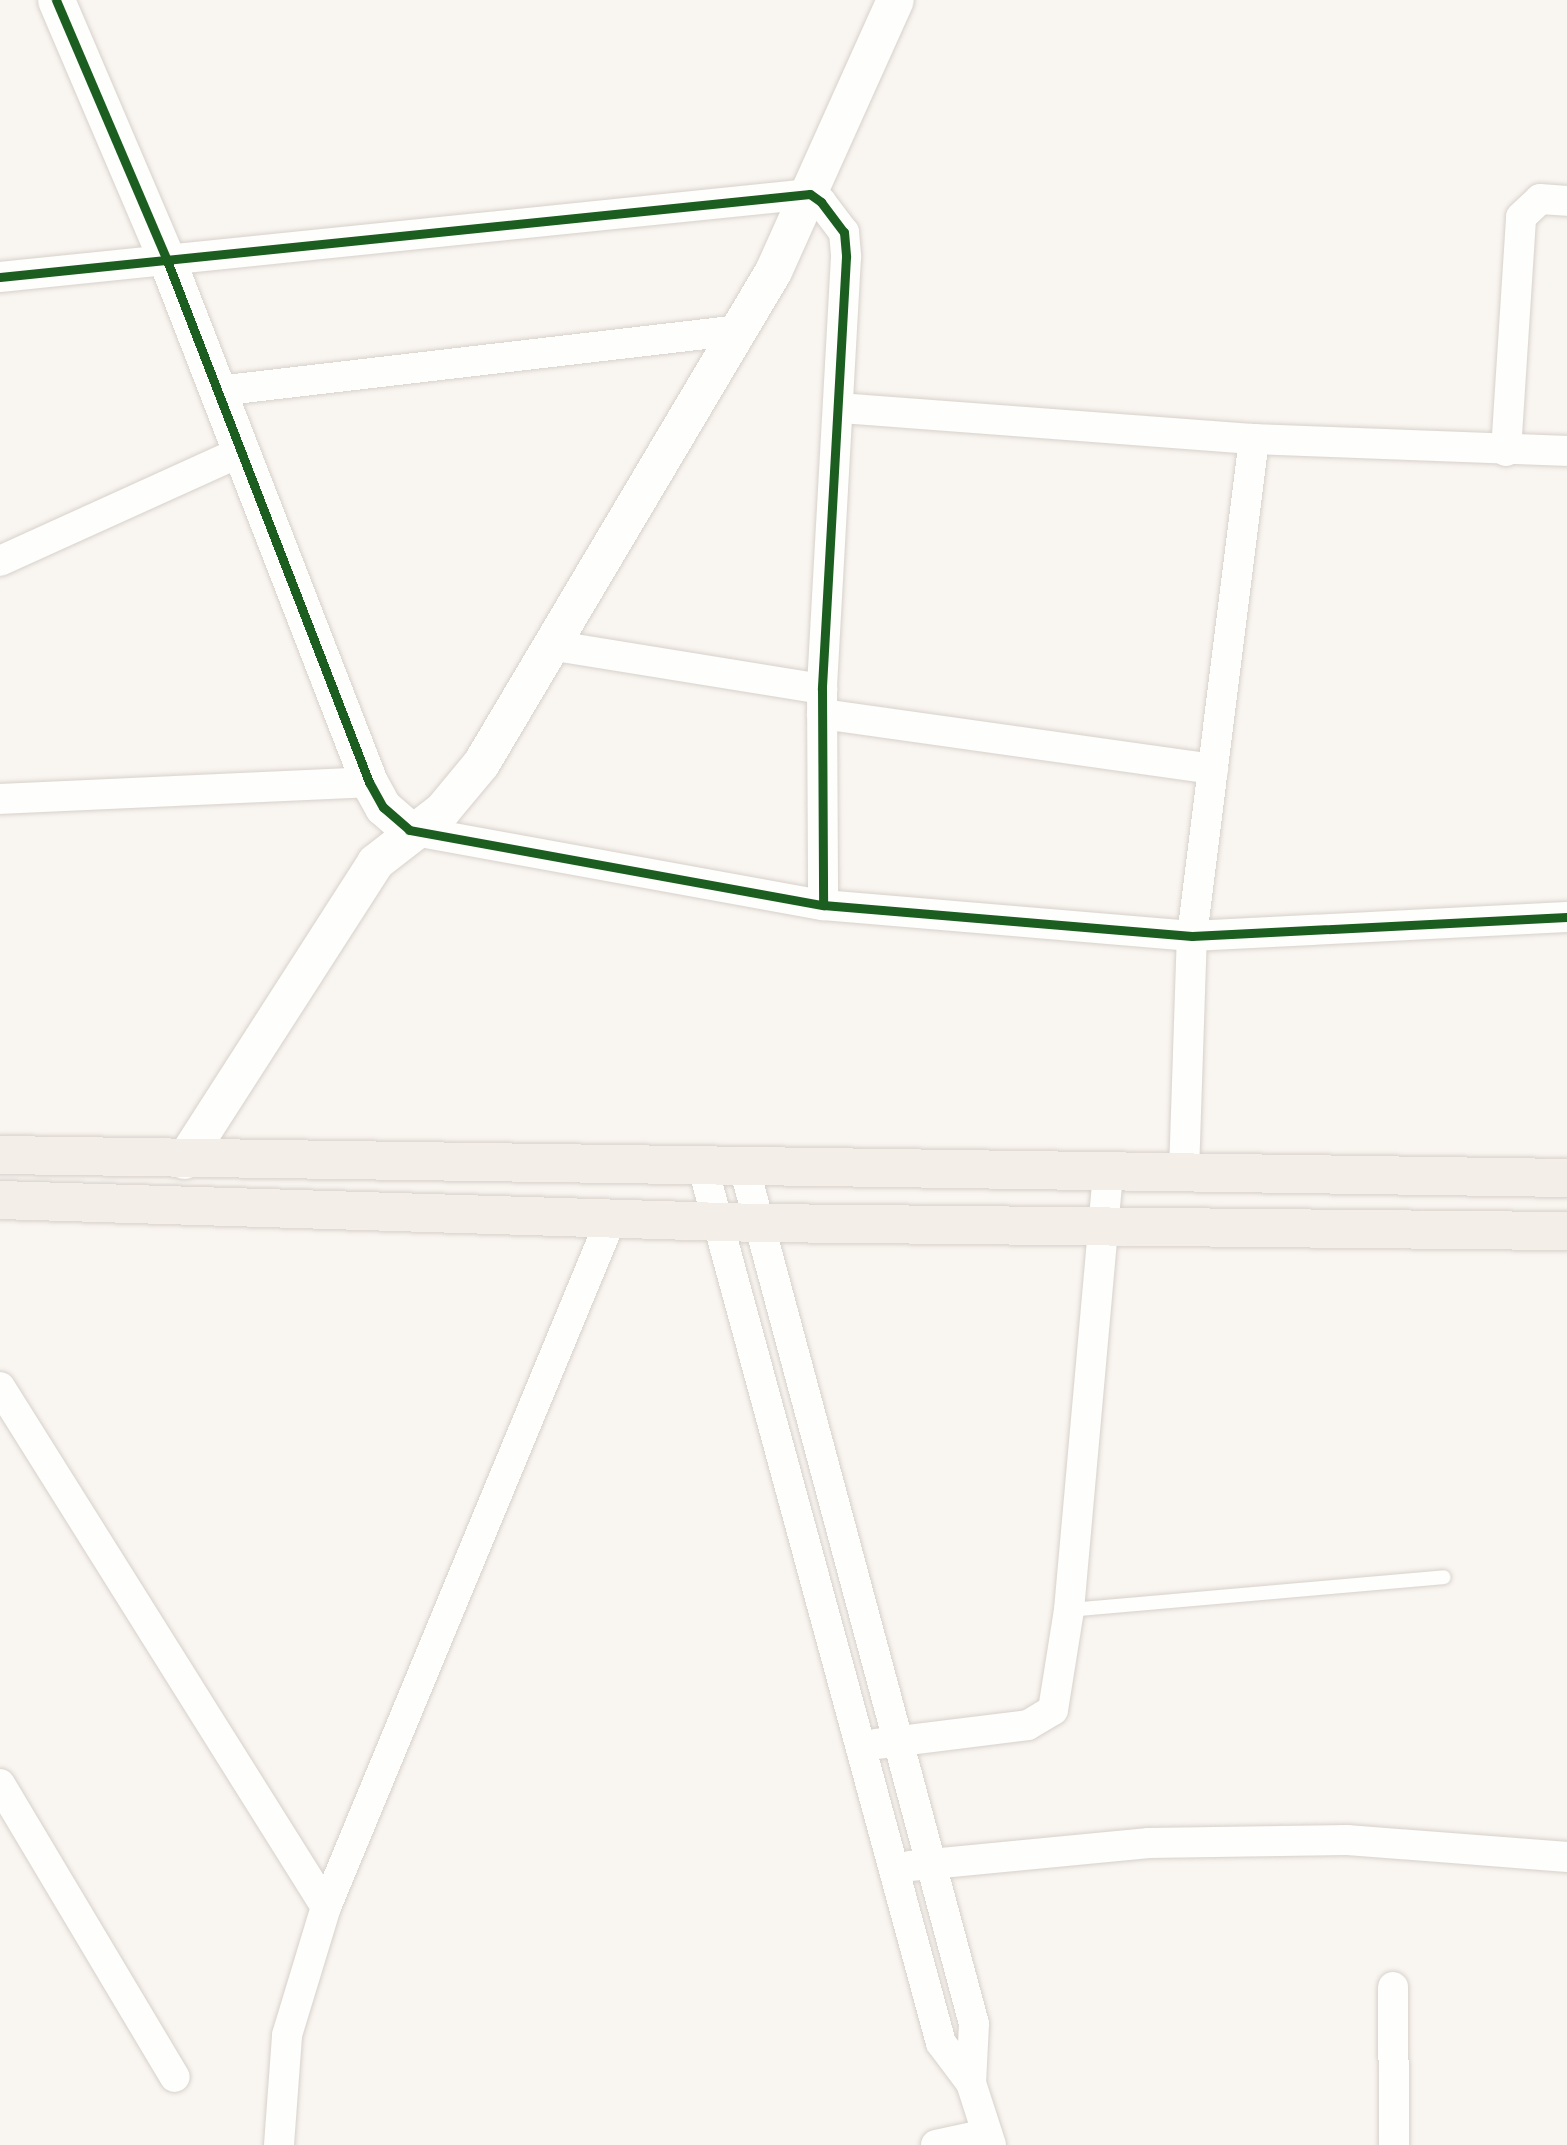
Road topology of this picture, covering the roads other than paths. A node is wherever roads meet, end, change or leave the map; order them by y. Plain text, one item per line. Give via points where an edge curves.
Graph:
1 (56, 0) edge
2 (895, 0) edge
3 (810, 194) junction
4 (1567, 201) edge
5 (168, 263) junction
6 (0, 277) edge
7 (740, 331) junction
8 (218, 391) junction
9 (841, 408) junction
10 (1254, 439) junction
11 (243, 451) junction
12 (1506, 451) junction
13 (1567, 451) edge
14 (0, 561) edge
15 (550, 645) junction
16 (822, 701) junction
17 (1213, 769) junction
18 (369, 782) junction
19 (0, 799) edge
20 (409, 830) junction
21 (823, 905) junction
22 (1567, 917) edge
23 (1192, 936) junction
24 (0, 1155) edge
25 (184, 1160) junction
26 (743, 1163) junction
27 (702, 1164) junction
28 (1108, 1172) junction
29 (1184, 1173) junction
30 (1567, 1178) edge
31 (0, 1200) edge
32 (612, 1217) junction
33 (717, 1222) junction
34 (757, 1223) junction
35 (1105, 1226) junction
36 (1567, 1231) edge
37 (0, 1387) edge
38 (1444, 1577) dead end
39 (1069, 1610) junction
40 (896, 1741) junction
41 (858, 1747) junction
42 (0, 1784) edge
43 (1567, 1857) edge
44 (928, 1864) junction
45 (892, 1868) junction
46 (326, 1907) junction
47 (1393, 1987) dead end
48 (175, 2077) dead end
49 (971, 2083) junction
50 (989, 2140) edge
51 (279, 2145) edge
52 (936, 2145) edge
53 (1394, 2145) edge

1 - 5 street
2 - 3 street
3 - 5 street
3 - 7 street
3 - 9 street via 835,215 844,232
4 - 12 street via 1541,199 1521,217
5 - 6 street
5 - 8 street
7 - 8 street
7 - 15 street
8 - 11 street
9 - 10 street
9 - 16 street
10 - 12 street
10 - 17 street
11 - 14 street
11 - 18 street
12 - 13 street
15 - 16 street
15 - 20 street via 481,763 442,810
16 - 17 street
16 - 21 street
17 - 23 street
18 - 19 street
18 - 20 street via 383,807
20 - 21 street
20 - 25 street via 375,862
21 - 23 street
22 - 23 street
23 - 29 street
24 - 25 main road
25 - 27 main road
26 - 27 main road
26 - 28 main road
26 - 34 street
27 - 33 street
28 - 29 main road
28 - 35 street
29 - 30 main road
31 - 32 main road
32 - 33 main road
32 - 46 street
33 - 34 main road
33 - 41 street
34 - 35 main road
34 - 40 street
35 - 36 main road
35 - 39 street
37 - 46 street
38 - 39 lane
39 - 40 street via 1057,1698 1043,1721
40 - 41 street
40 - 44 street
41 - 45 street
42 - 48 street
43 - 44 street via 1347,1840 1149,1843
44 - 45 street
44 - 49 street via 974,2024
45 - 49 street via 941,2043
46 - 51 street via 287,2035
47 - 53 street
49 - 50 street
50 - 52 street

